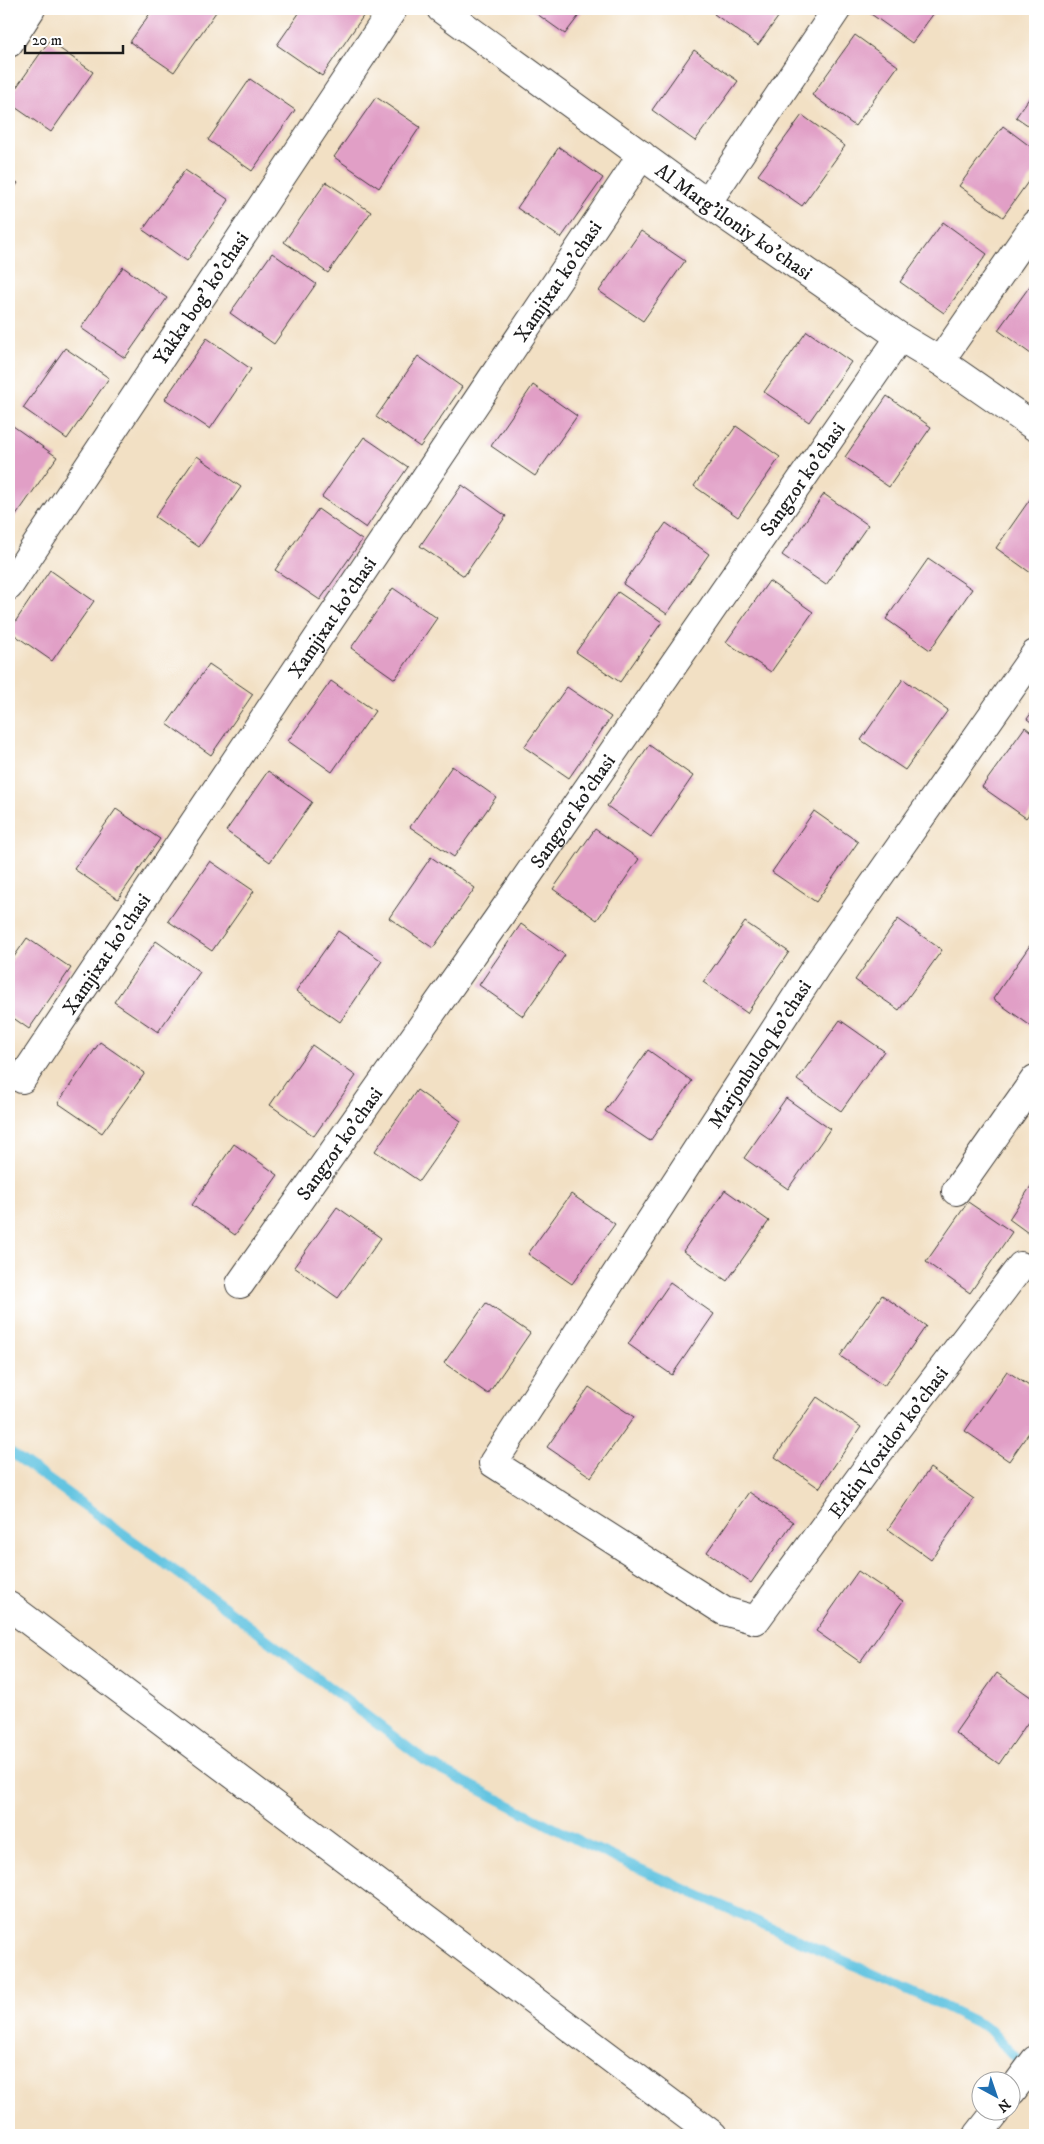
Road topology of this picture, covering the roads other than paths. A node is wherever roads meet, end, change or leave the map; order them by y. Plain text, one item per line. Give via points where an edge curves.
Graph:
1 (31, 9) edge
2 (393, 9) edge
3 (837, 9) edge
4 (459, 14) edge
5 (9, 43) edge
6 (642, 156) junction
7 (708, 202) junction
8 (1035, 224) edge
9 (900, 337) junction
10 (940, 361) junction
11 (1035, 427) edge
12 (9, 586) edge
13 (1035, 654) edge
14 (22, 1079) dead end
15 (1035, 1079) edge
16 (956, 1191) dead end
17 (1021, 1266) dead end
18 (240, 1284) dead end
19 (9, 1606) edge
20 (756, 1620) joint
21 (1035, 2060) edge
22 (1022, 2078) edge
23 (988, 2122) edge
24 (713, 2135) edge
25 (978, 2135) edge

1 - 5 street
2 - 12 street, Yakka bog' ko'chasi
3 - 7 street
4 - 6 street, Al Marg'iloniy ko'chasi
6 - 7 street, Al Marg'iloniy ko'chasi
6 - 14 street, Xamjixat ko'chasi
7 - 9 street, Al Marg'iloniy ko'chasi
8 - 10 street
9 - 10 street, Al Marg'iloniy ko'chasi
9 - 18 street, Sangzor ko'chasi via 499,917
10 - 11 street, Al Marg'iloniy ko'chasi
13 - 20 street, Marjonbuloq ko'chasi via 816,968 493,1463 724,1611
15 - 16 street
17 - 20 street, Erkin Voxidov ko'chasi
19 - 24 street
21 - 22 street
23 - 25 street

